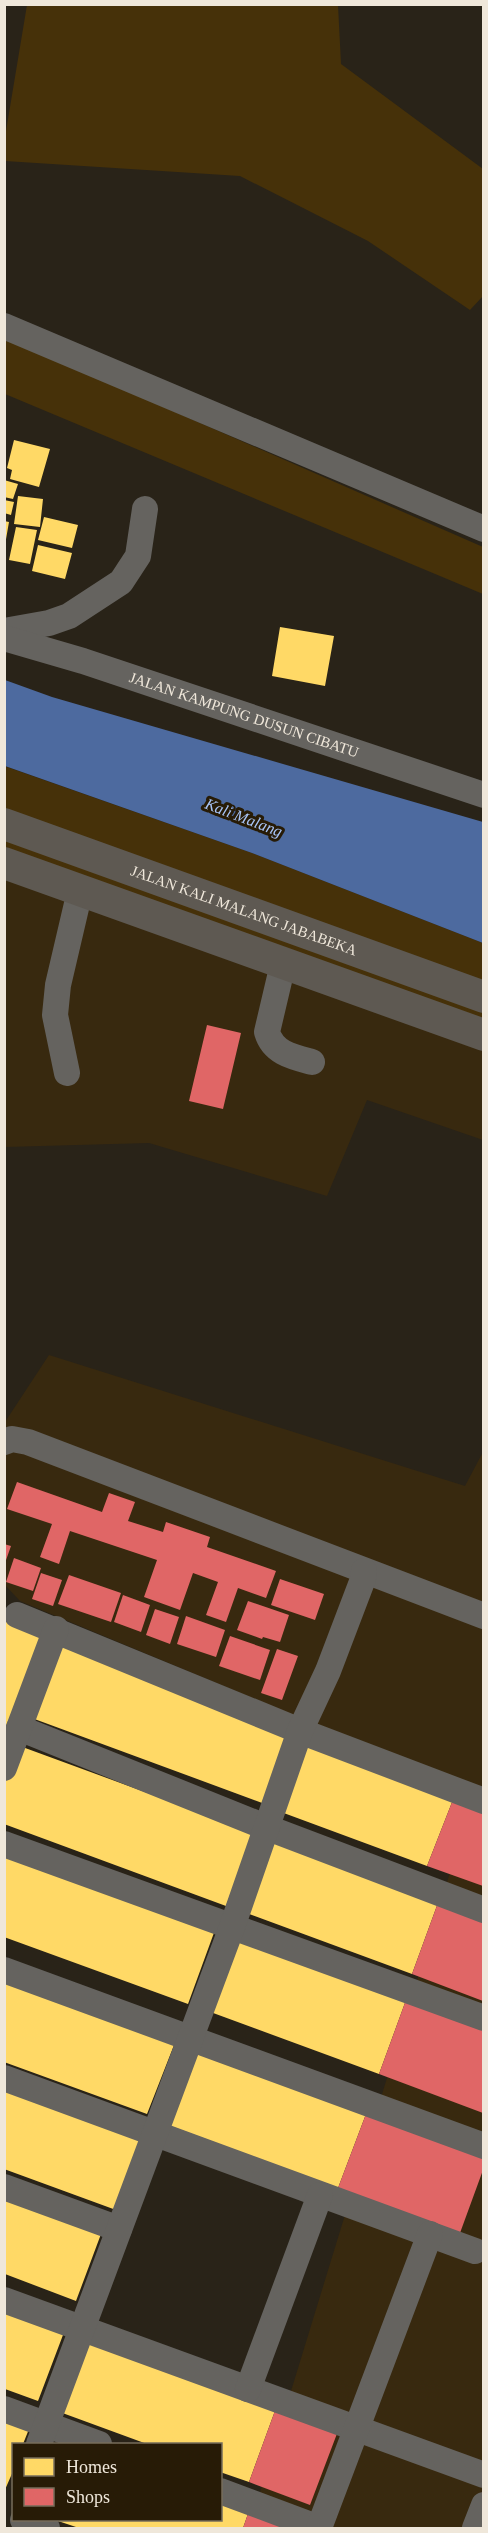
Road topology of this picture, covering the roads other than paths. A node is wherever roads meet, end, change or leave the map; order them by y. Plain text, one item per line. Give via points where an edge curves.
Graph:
1 (4, 326) edge
2 (145, 509) dead end
3 (483, 529) edge
4 (4, 631) edge
5 (4, 638) edge
6 (483, 795) edge
7 (4, 824) edge
8 (4, 863) edge
9 (80, 891) junction
10 (283, 964) junction
11 (483, 997) edge
12 (483, 1035) edge
13 (312, 1062) dead end
14 (67, 1073) dead end
15 (4, 1442) edge
16 (364, 1571) junction
17 (17, 1615) dead end
18 (483, 1616) edge
19 (57, 1629) junction
20 (20, 1728) junction
21 (300, 1731) junction
22 (4, 1768) edge
23 (483, 1801) edge
24 (268, 1828) junction
25 (4, 1844) edge
26 (483, 1910) edge
27 (232, 1927) junction
28 (4, 1970) edge
29 (483, 2018) edge
30 (190, 2038) junction
31 (4, 2078) edge
32 (154, 2134) junction
33 (483, 2146) edge
34 (4, 2187) edge
35 (320, 2195) junction
36 (119, 2229) junction
37 (430, 2234) junction
38 (475, 2251) dead end
39 (4, 2300) edge
40 (82, 2328) junction
41 (248, 2389) junction
42 (4, 2409) edge
43 (357, 2429) junction
44 (43, 2435) edge
45 (88, 2443) edge
46 (483, 2475) edge
47 (222, 2492) edge
48 (483, 2505) edge
49 (23, 2521) edge
50 (319, 2528) edge
51 (46, 2529) edge
52 (475, 2529) edge

1 - 3 street
2 - 4 street via 138,556 121,582 69,616
5 - 6 street, JALAN KAMPUNG DUSUN CIBATU
7 - 11 main road, JALAN KALI MALANG JABABEKA
8 - 9 main road
9 - 10 main road
9 - 14 street via 55,1015
10 - 12 main road
10 - 13 street via 267,1032 270,1043 284,1054
15 - 16 street via 28,1442
16 - 18 street
16 - 21 street via 328,1671
17 - 19 street
19 - 20 street
19 - 21 street
20 - 22 street
20 - 24 street
21 - 23 street
21 - 24 street
24 - 26 street
24 - 27 street
25 - 27 street
27 - 29 street
27 - 30 street
28 - 30 street
30 - 32 street
30 - 33 street
31 - 32 street
32 - 35 street
32 - 36 street
34 - 36 street
35 - 37 street
35 - 41 street
36 - 40 street
37 - 38 street
37 - 43 street
39 - 40 street
40 - 41 street
40 - 44 street
41 - 43 street
42 - 44 street
43 - 46 street
43 - 50 street
44 - 45 street
47 - 50 street
48 - 52 street
49 - 51 street

